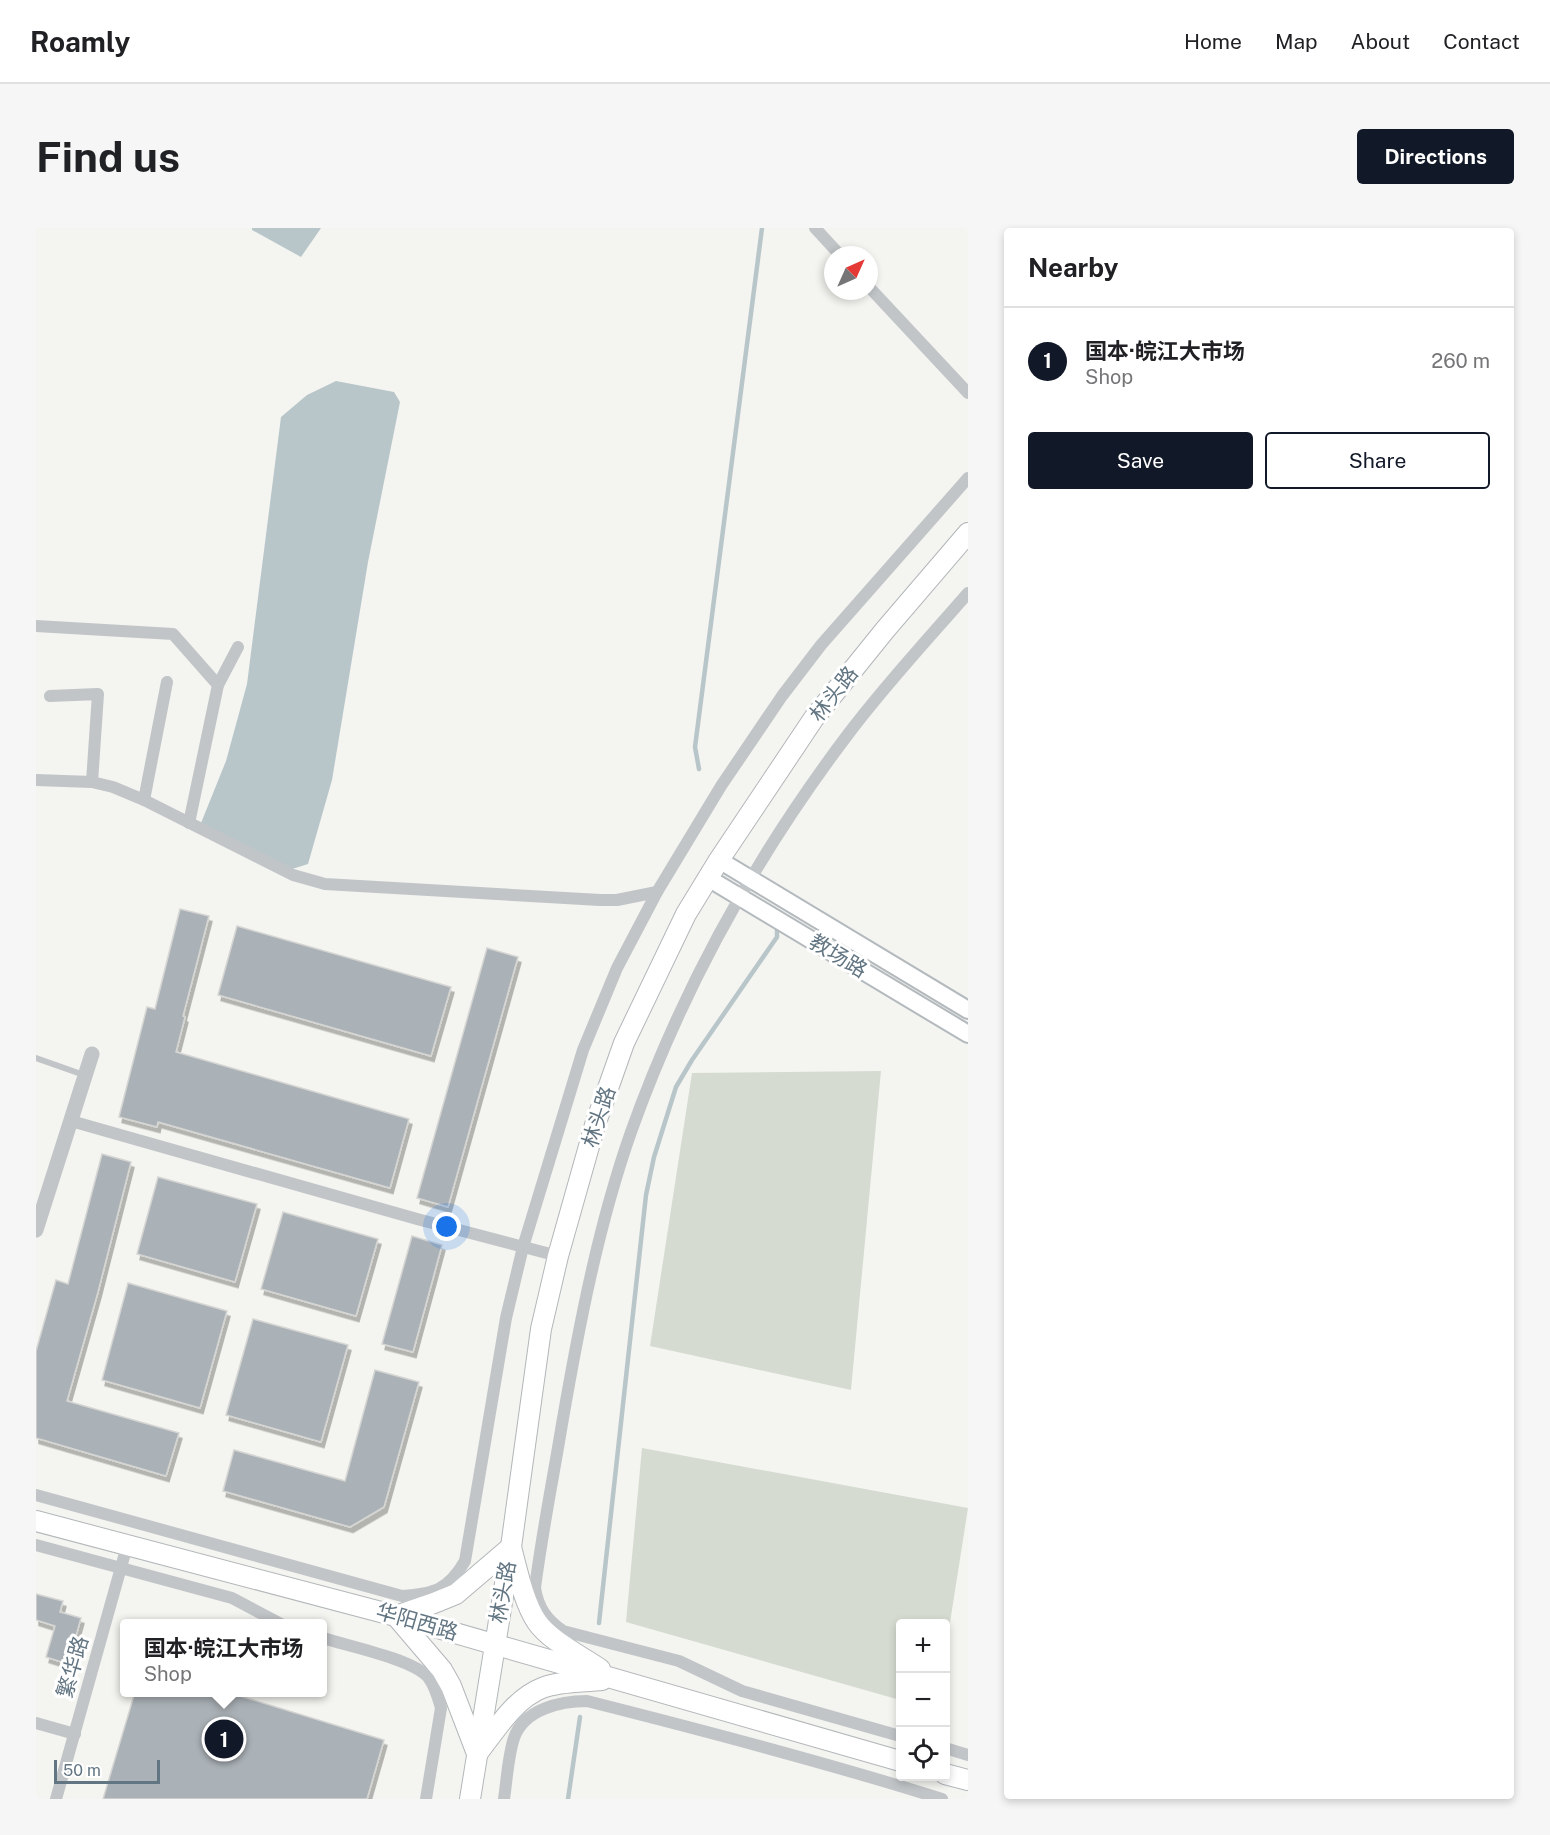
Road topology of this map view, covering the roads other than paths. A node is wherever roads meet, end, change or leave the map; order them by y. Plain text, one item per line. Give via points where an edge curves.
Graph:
1 (815, 228) edge
2 (832, 246) edge
3 (878, 297) edge
4 (968, 393) edge
5 (968, 478) edge
6 (968, 533) edge
7 (968, 593) edge
8 (36, 626) edge
9 (238, 647) dead end
10 (167, 681) dead end
11 (218, 685) junction
12 (50, 696) dead end
13 (36, 780) edge
14 (92, 782) junction
15 (144, 800) junction
16 (189, 824) junction
17 (718, 861) junction
18 (708, 878) junction
19 (752, 880) junction
20 (657, 892) junction
21 (741, 898) junction
22 (968, 1010) edge
23 (968, 1034) edge
24 (92, 1054) dead end
25 (36, 1058) edge
26 (85, 1076) junction
27 (71, 1121) junction
28 (36, 1230) edge
29 (523, 1246) junction
30 (558, 1256) junction
31 (36, 1495) edge
32 (36, 1521) edge
33 (36, 1545) edge
34 (127, 1546) junction
35 (510, 1547) junction
36 (121, 1568) junction
37 (396, 1616) junction
38 (273, 1619) edge
39 (327, 1639) edge
40 (494, 1644) junction
41 (615, 1679) junction
42 (36, 1723) edge
43 (75, 1734) junction
44 (896, 1735) edge
45 (950, 1750) edge
46 (477, 1754) junction
47 (968, 1755) edge
48 (896, 1760) edge
49 (950, 1775) edge
50 (968, 1780) edge
51 (57, 1799) edge
52 (426, 1799) edge
53 (470, 1799) edge
54 (504, 1799) edge
55 (942, 1799) edge

1 - 2 street
3 - 4 street
5 - 20 street via 821,645 782,696 721,786
6 - 17 main road, 林头路 via 814,718
7 - 19 street via 851,730
8 - 11 street via 172,634
9 - 11 street
10 - 15 street
11 - 16 street
12 - 14 street via 98,694
13 - 14 street
14 - 15 street
15 - 16 street
16 - 20 street via 293,875 325,884 600,900
17 - 18 main road, 林头路
17 - 19 main road, 教场路
18 - 21 main road, 教场路
18 - 30 main road, 林头路 via 686,914 624,1043 595,1125
19 - 21 street
19 - 22 main road, 教场路
20 - 29 street via 617,968 583,1050
21 - 23 main road, 教场路
21 - 44 street via 674,1026 651,1078 616,1179 577,1338 537,1570 537,1602 550,1622 563,1631 679,1661 742,1691
24 - 26 street
25 - 26 lane
26 - 27 street
27 - 28 street
27 - 29 street
29 - 30 street
29 - 31 street via 506,1318 465,1561 448,1585 422,1595 402,1596
30 - 35 main road, 林头路 via 541,1329
32 - 34 main road, 华阳西路
33 - 36 street
34 - 36 street, 繁华路
34 - 37 main road, 华阳西路
35 - 37 main road via 456,1594
35 - 40 main road, 林头路
35 - 41 main road via 536,1621 545,1632
36 - 38 street via 232,1598
36 - 43 street, 繁华路
37 - 40 main road, 华阳西路
37 - 46 main road via 442,1670
39 - 52 street via 418,1668 429,1678 441,1708
40 - 41 main road, 华阳西路
40 - 46 main road, 林头路
41 - 46 main road via 542,1689 512,1711
41 - 48 main road, 华阳西路
42 - 43 street
43 - 51 street, 繁华路
45 - 47 street
46 - 53 main road, 林头路
49 - 50 main road
54 - 55 street via 514,1736 533,1714 573,1701 587,1701 731,1738

